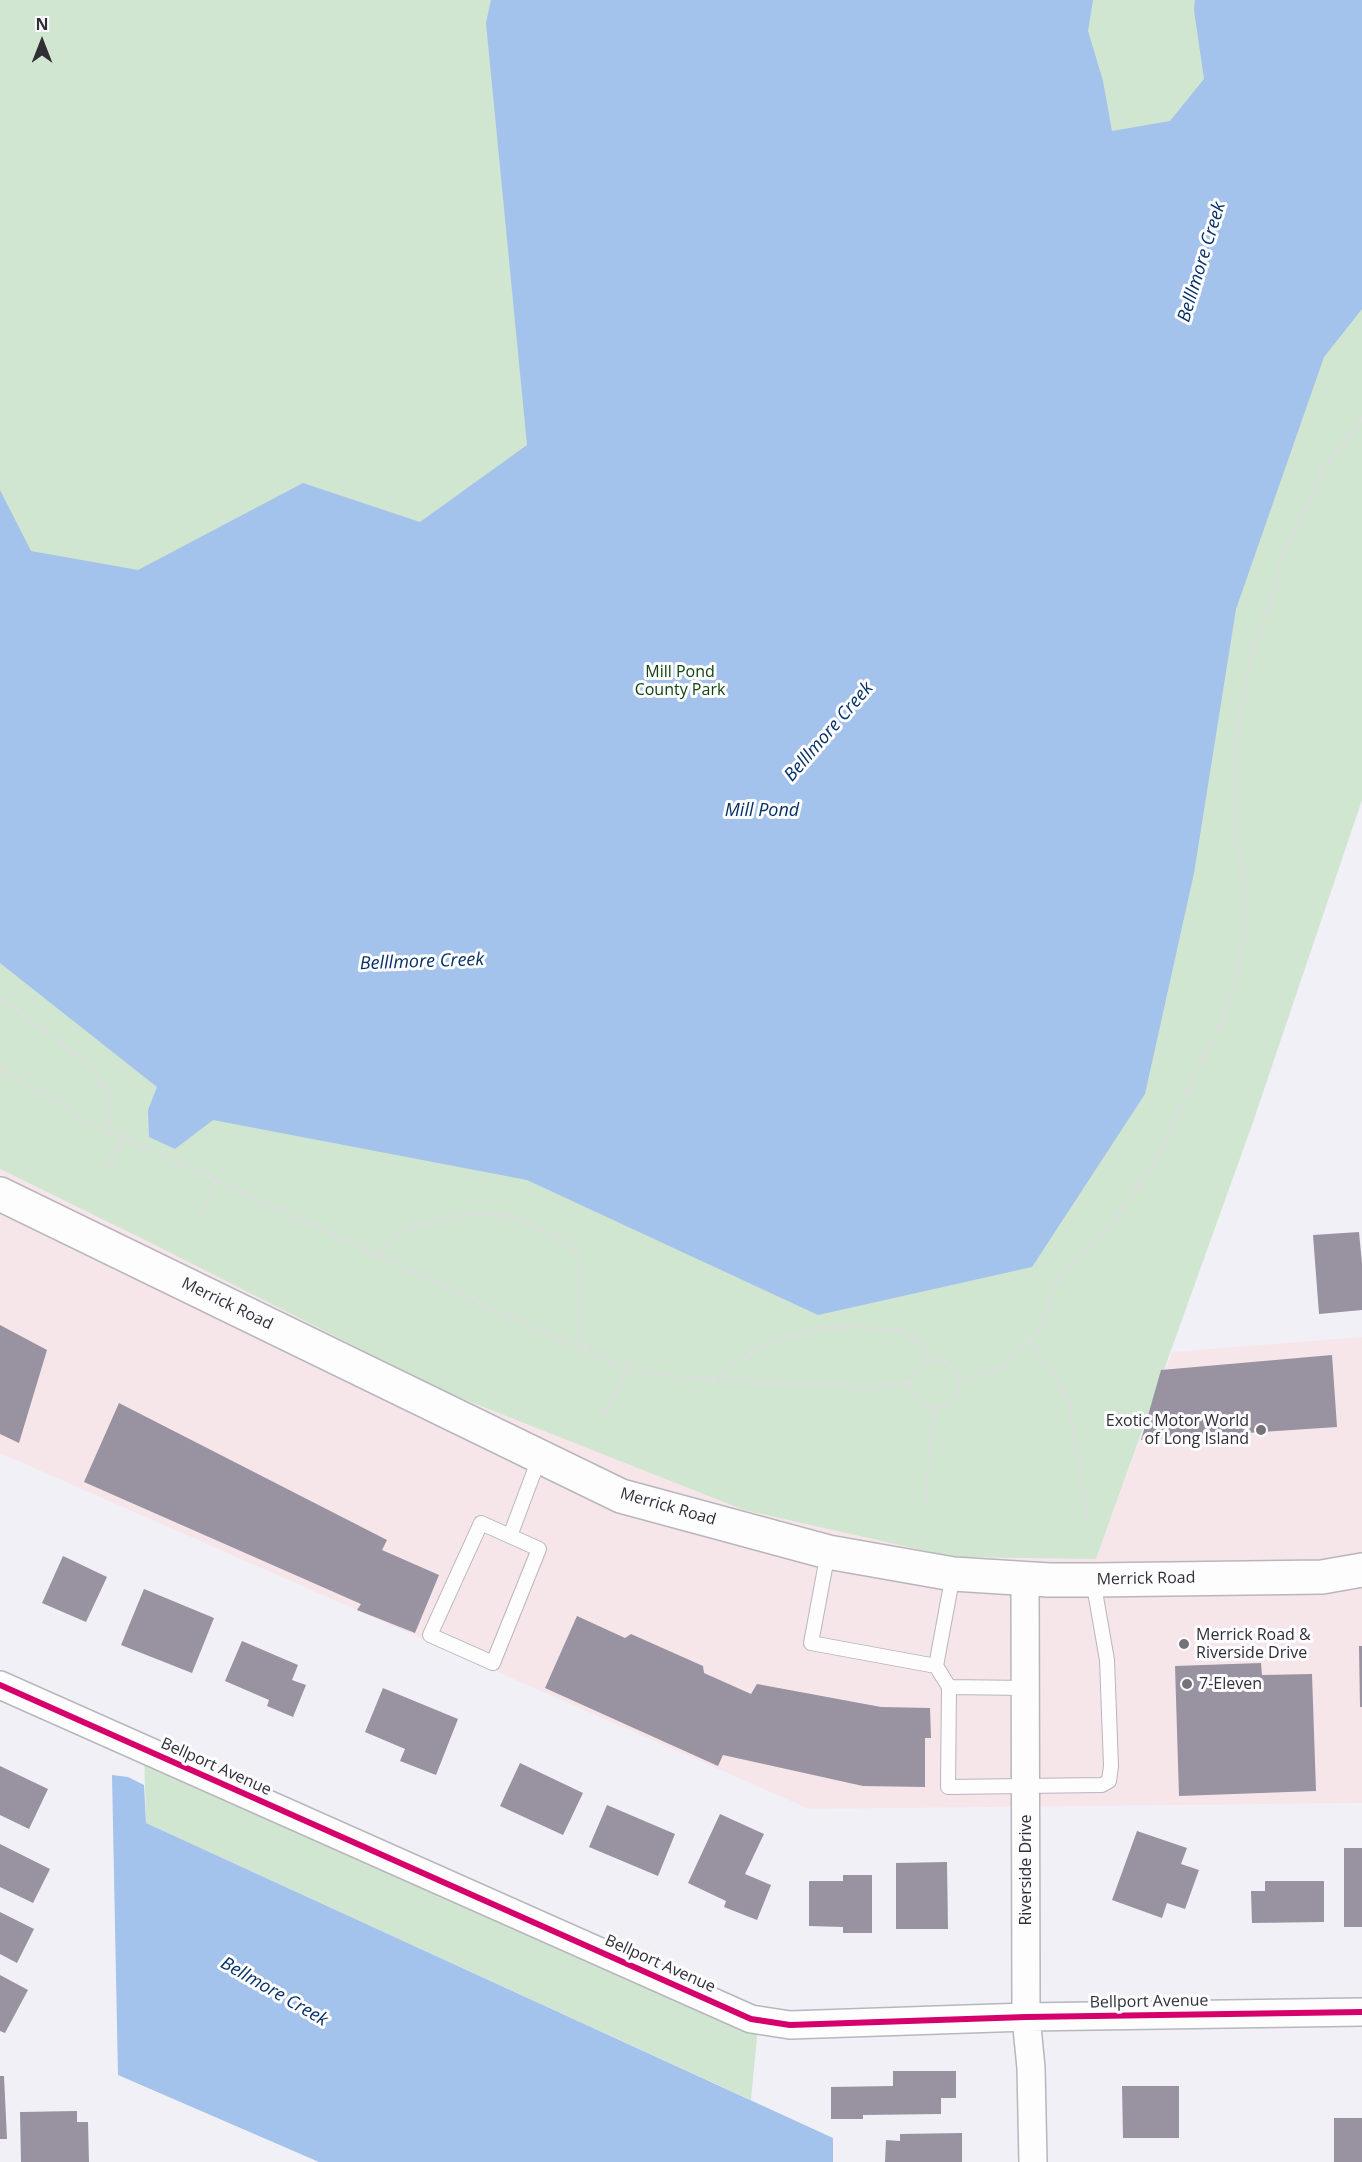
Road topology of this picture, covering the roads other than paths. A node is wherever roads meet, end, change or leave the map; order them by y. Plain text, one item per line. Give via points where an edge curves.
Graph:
1 (0, 1194) edge
2 (540, 1456) junction
3 (510, 1536) junction
4 (828, 1552) junction
5 (1362, 1570) edge
6 (953, 1574) junction
7 (1025, 1578) junction
8 (1094, 1580) junction
9 (936, 1666) junction
10 (0, 1685) edge
11 (948, 1687) junction
12 (1026, 1688) junction
13 (1026, 1788) junction
14 (1362, 2012) edge
15 (1026, 2017) junction
16 (1033, 2162) edge

1 - 2 main road, Merrick Road
2 - 3 lane
2 - 4 main road, Merrick Road via 621,1496
3 - 3 lane via 482,1523 430,1635 493,1663 539,1549
4 - 6 main road, Merrick Road
4 - 9 lane via 811,1643
5 - 8 main road, Merrick Road via 1322,1577
6 - 7 main road, Merrick Road
6 - 9 lane
7 - 8 main road, Merrick Road
7 - 12 street, Riverside Drive
8 - 13 lane via 1107,1660 1109,1781 1102,1785
9 - 11 lane
10 - 15 street, Bellport Avenue via 751,2019 789,2025
11 - 12 lane
11 - 13 lane via 948,1787
12 - 13 street, Riverside Drive
13 - 15 street, Riverside Drive
14 - 15 street, Bellport Avenue
15 - 16 street, Riverside Drive

